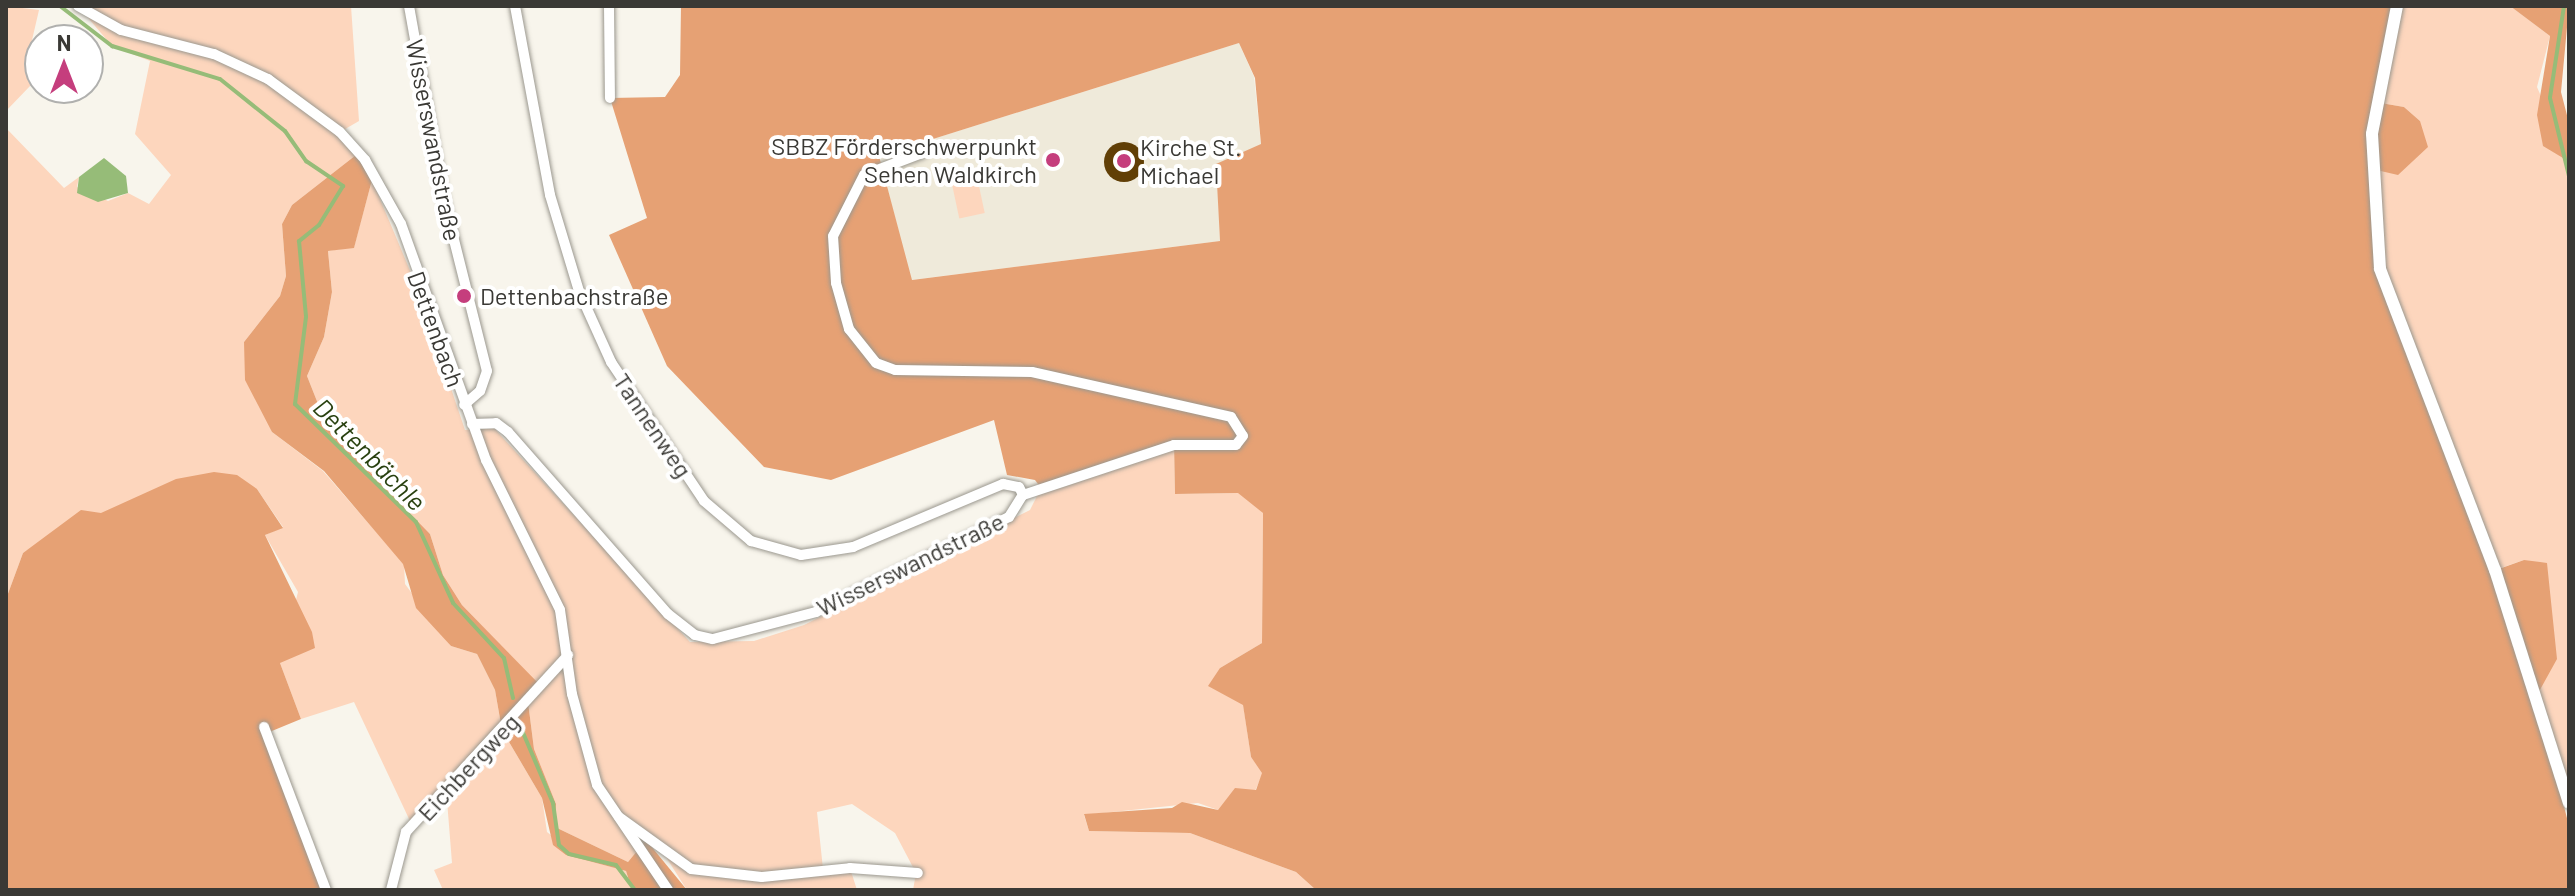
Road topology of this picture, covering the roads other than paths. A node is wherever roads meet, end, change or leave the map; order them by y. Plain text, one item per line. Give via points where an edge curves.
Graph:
1 (78, 6) edge
2 (409, 6) edge
3 (515, 6) edge
4 (609, 6) edge
5 (2397, 6) edge
6 (610, 98) dead end
7 (922, 153) dead end
8 (464, 405) junction
9 (472, 424) junction
10 (1023, 495) junction
11 (568, 655) junction
12 (264, 727) dead end
13 (2569, 803) edge
14 (611, 811) junction
15 (918, 873) dead end
16 (326, 890) edge
17 (391, 890) edge
18 (668, 890) edge

1 - 8 street, Dettenbach via 151,41 235,62 298,99 350,141 401,224
2 - 8 street, Wisserswandstraße via 444,200 487,371 480,391
3 - 10 street, Tannenweg via 547,183 579,291 611,362 704,501 751,541 814,555 886,536 1003,484 1019,487
4 - 6 street
5 - 13 street via 2372,134 2380,269 2495,570
7 - 10 street, Wisserswandstraße via 864,175 833,236 836,283 849,329 876,363 895,370 1032,372 1231,417 1243,436 1236,445 1164,447
8 - 9 street, Dettenbach
9 - 10 street, Wisserswandstraße via 496,423 508,432 668,614 695,635 713,639 816,612 1009,517
9 - 11 street, Dettenbach via 545,574
11 - 14 street, Dettenbach via 583,745
11 - 17 street, Eichbergweg via 406,832
12 - 16 street
14 - 15 street via 691,869 762,877 850,868
14 - 18 street, Dettenbach

